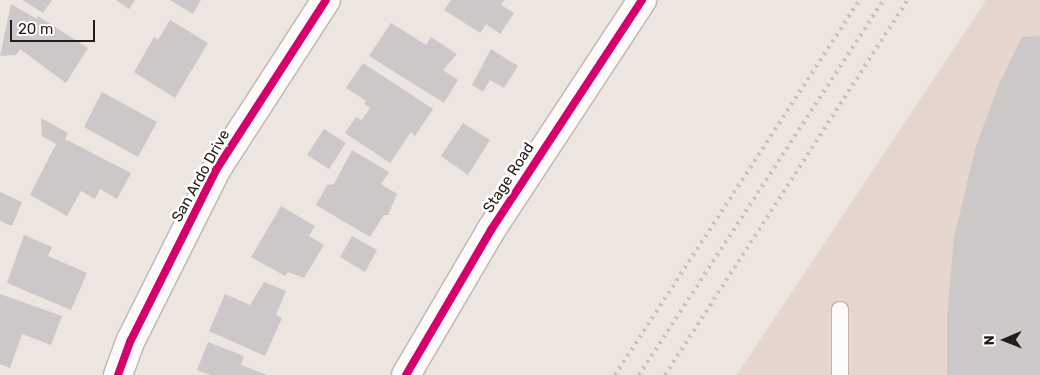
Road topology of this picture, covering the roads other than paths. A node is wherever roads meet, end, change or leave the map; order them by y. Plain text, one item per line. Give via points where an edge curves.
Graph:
1 (326, 0) edge
2 (642, 0) edge
3 (840, 310) dead end
4 (118, 375) edge
5 (406, 375) edge
6 (840, 375) edge

1 - 4 main road, San Ardo Drive via 216,170 131,340
2 - 5 main road, Stage Road via 492,230
3 - 6 lane

